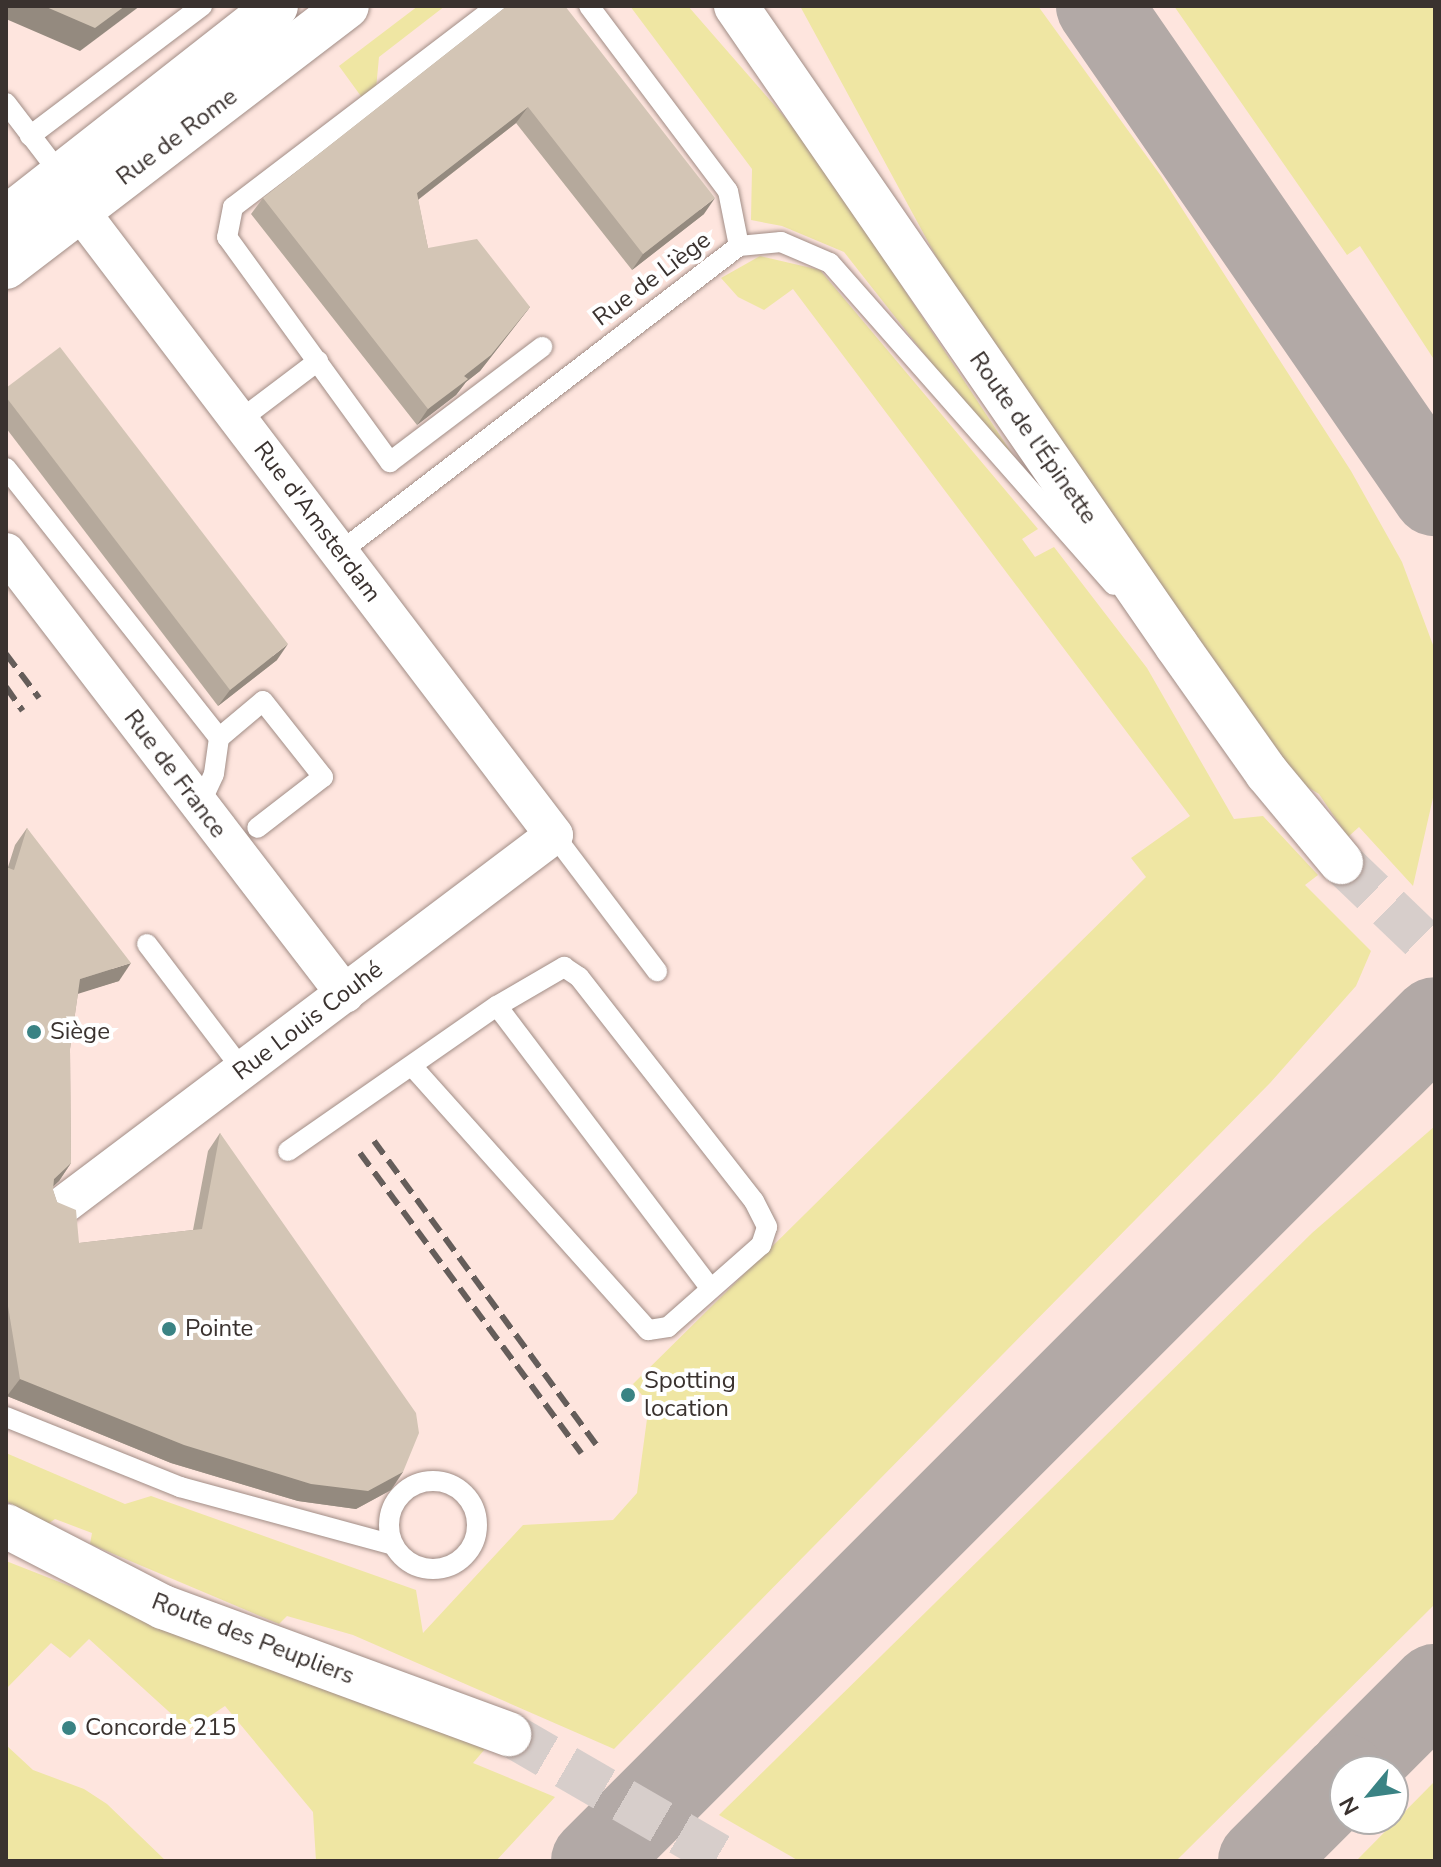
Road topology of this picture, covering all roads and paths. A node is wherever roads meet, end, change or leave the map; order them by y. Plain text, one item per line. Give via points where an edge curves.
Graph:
1 (202, 6) edge
2 (276, 6) edge
3 (347, 6) edge
4 (497, 6) edge
5 (589, 6) edge
6 (736, 6) edge
7 (6, 103) edge
8 (30, 136) junction
9 (70, 193) junction
10 (6, 218) edge
11 (739, 246) junction
12 (6, 267) edge
13 (542, 347) dead end
14 (318, 361) junction
15 (240, 420) junction
16 (6, 468) edge
17 (6, 552) edge
18 (340, 552) junction
19 (1177, 646) junction
20 (219, 738) junction
21 (199, 806) junction
22 (257, 828) dead end
23 (554, 835) junction
24 (1341, 862) tunnel mouth
25 (147, 944) dead end
26 (657, 971) dead end
27 (345, 994) junction
28 (497, 1006) junction
29 (413, 1067) junction
30 (242, 1069) junction
31 (288, 1151) dead end
32 (62, 1206) edge
33 (709, 1286) junction
34 (6, 1417) edge
35 (6, 1526) edge
36 (393, 1545) junction
37 (509, 1734) tunnel mouth

1 - 8 lane
2 - 9 main road, Rue de Rome
3 - 9 main road, Rue de Rome
4 - 14 lane via 233,207 227,237 236,254
5 - 11 lane via 728,191
6 - 19 main road, Route de l'Épinette
7 - 8 lane
8 - 9 lane
9 - 10 main road, Rue de Rome
9 - 12 main road, Rue de Rome
9 - 15 street, Rue d'Amsterdam
11 - 18 lane, Rue de Liège
11 - 19 lane, Rue de Liège via 781,242 830,263 1082,553
13 - 14 lane via 390,462
14 - 15 lane
15 - 18 street, Rue d'Amsterdam
16 - 20 lane
17 - 21 street, Rue de France
18 - 23 street, Rue d'Amsterdam
19 - 24 main road, Route de l'Épinette via 1267,773
20 - 21 lane via 214,774
20 - 22 lane via 263,701 323,777
21 - 27 street, Rue de France
23 - 26 lane
23 - 27 street, Rue Louis Couhé
25 - 30 lane
27 - 30 street, Rue Louis Couhé
28 - 29 lane
28 - 33 lane
28 - 33 lane via 564,967 579,977 754,1201 767,1227 761,1245
29 - 31 lane
29 - 33 lane via 648,1330 668,1327
30 - 32 street, Rue Louis Couhé
34 - 36 lane via 180,1487
35 - 37 main road, Route des Peupliers via 163,1607
36 - 36 lane via 401,1556 426,1569 453,1565 473,1546 473,1505 441,1481 414,1485 402,1493 389,1518

